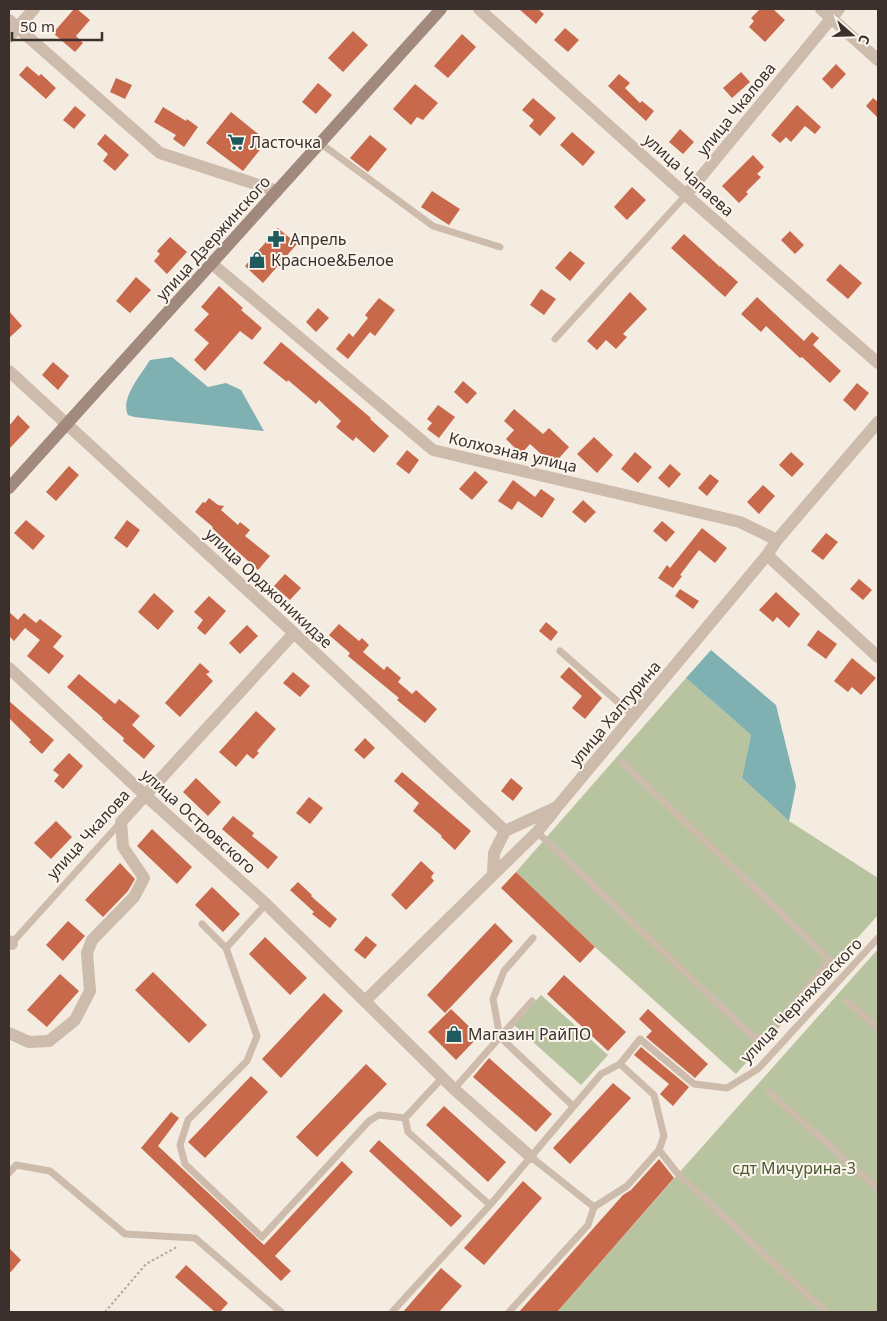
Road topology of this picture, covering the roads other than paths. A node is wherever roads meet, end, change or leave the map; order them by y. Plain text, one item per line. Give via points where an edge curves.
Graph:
1 (34, 9) edge
2 (441, 9) edge
3 (479, 9) edge
4 (821, 9) edge
5 (836, 13) edge
6 (13, 23) edge
7 (9, 38) edge
8 (878, 60) edge
9 (320, 143) junction
10 (278, 191) junction
11 (686, 195) junction
12 (500, 247) dead end
13 (211, 263) junction
14 (555, 339) dead end
15 (878, 363) edge
16 (9, 370) edge
17 (878, 422) edge
18 (67, 424) junction
19 (9, 488) edge
20 (777, 540) junction
21 (767, 556) junction
22 (294, 633) junction
23 (560, 651) dead end
24 (878, 657) edge
25 (9, 668) edge
26 (634, 716) junction
27 (622, 762) dead end
28 (145, 795) junction
29 (557, 807) junction
30 (121, 822) junction
31 (505, 831) junction
32 (537, 832) junction
33 (493, 875) junction
34 (266, 904) junction
35 (202, 924) dead end
36 (533, 938) dead end
37 (878, 938) edge
38 (10, 944) edge
39 (226, 948) junction
40 (365, 1001) junction
41 (532, 1001) dead end
42 (847, 1001) dead end
43 (878, 1028) edge
44 (9, 1032) edge
45 (500, 1037) junction
46 (620, 1064) junction
47 (442, 1077) junction
48 (454, 1089) junction
49 (769, 1092) dead end
50 (573, 1106) junction
51 (405, 1118) junction
52 (659, 1150) junction
53 (531, 1157) junction
54 (9, 1173) edge
55 (878, 1189) edge
56 (490, 1205) junction
57 (594, 1208) junction
58 (281, 1312) edge
59 (392, 1312) edge
60 (510, 1312) edge
61 (826, 1312) edge

1 - 6 street
2 - 9 street, улица Дзержинского
3 - 11 street, улица Чапаева
4 - 5 street
5 - 8 street
5 - 11 street, улица Чкалова
6 - 7 street
6 - 10 street via 160,153
9 - 10 street, улица Дзержинского
9 - 12 lane via 433,226
10 - 13 street, улица Дзержинского
11 - 14 lane, улица Чкалова
11 - 15 street, улица Чапаева
13 - 18 street, улица Дзержинского
13 - 20 street, Колхозная улица via 433,450 740,522
16 - 18 street, улица Орджоникидзе
17 - 20 street, улица Халтурина
18 - 19 street, улица Дзержинского
18 - 22 street, улица Орджоникидзе
20 - 21 street, улица Халтурина
21 - 24 street
21 - 26 street, улица Халтурина
22 - 28 street, улица Чкалова
22 - 31 street, улица Орджоникидзе
23 - 26 lane
25 - 28 street, улица Островского
26 - 29 street, улица Халтурина
27 - 32 lane via 830,960 771,1032 760,1038 753,1037
28 - 30 street, улица Чкалова
28 - 34 street, улица Островского
29 - 31 street, улица Халтурина
29 - 32 street
30 - 38 lane, улица Чкалова
30 - 44 street via 123,847 144,878 134,897 92,940 87,953 90,991 75,1020 50,1041 29,1042
31 - 33 street via 494,852
32 - 33 street
33 - 40 street
34 - 39 lane
34 - 40 street, улица Островского
35 - 39 lane
36 - 45 lane via 504,970 493,999
37 - 46 lane, улица Черняховского via 758,1069 727,1088 694,1084 640,1039
39 - 51 lane via 257,1036 247,1061 188,1120 180,1145 186,1164 262,1237 369,1121 379,1115
40 - 47 street, улица Островского
41 - 45 lane
42 - 43 lane
45 - 48 lane
45 - 50 lane
46 - 50 lane via 601,1074
46 - 52 lane via 654,1095 664,1136
47 - 48 street, улица Островского
47 - 51 lane
48 - 53 street, улица Островского
49 - 55 lane
50 - 53 lane
51 - 56 lane via 408,1132
52 - 57 lane via 627,1186
52 - 61 lane via 678,1174
53 - 56 lane
53 - 57 lane
54 - 58 lane via 16,1165 50,1171 125,1234 195,1238
56 - 59 lane
57 - 60 lane via 588,1225

